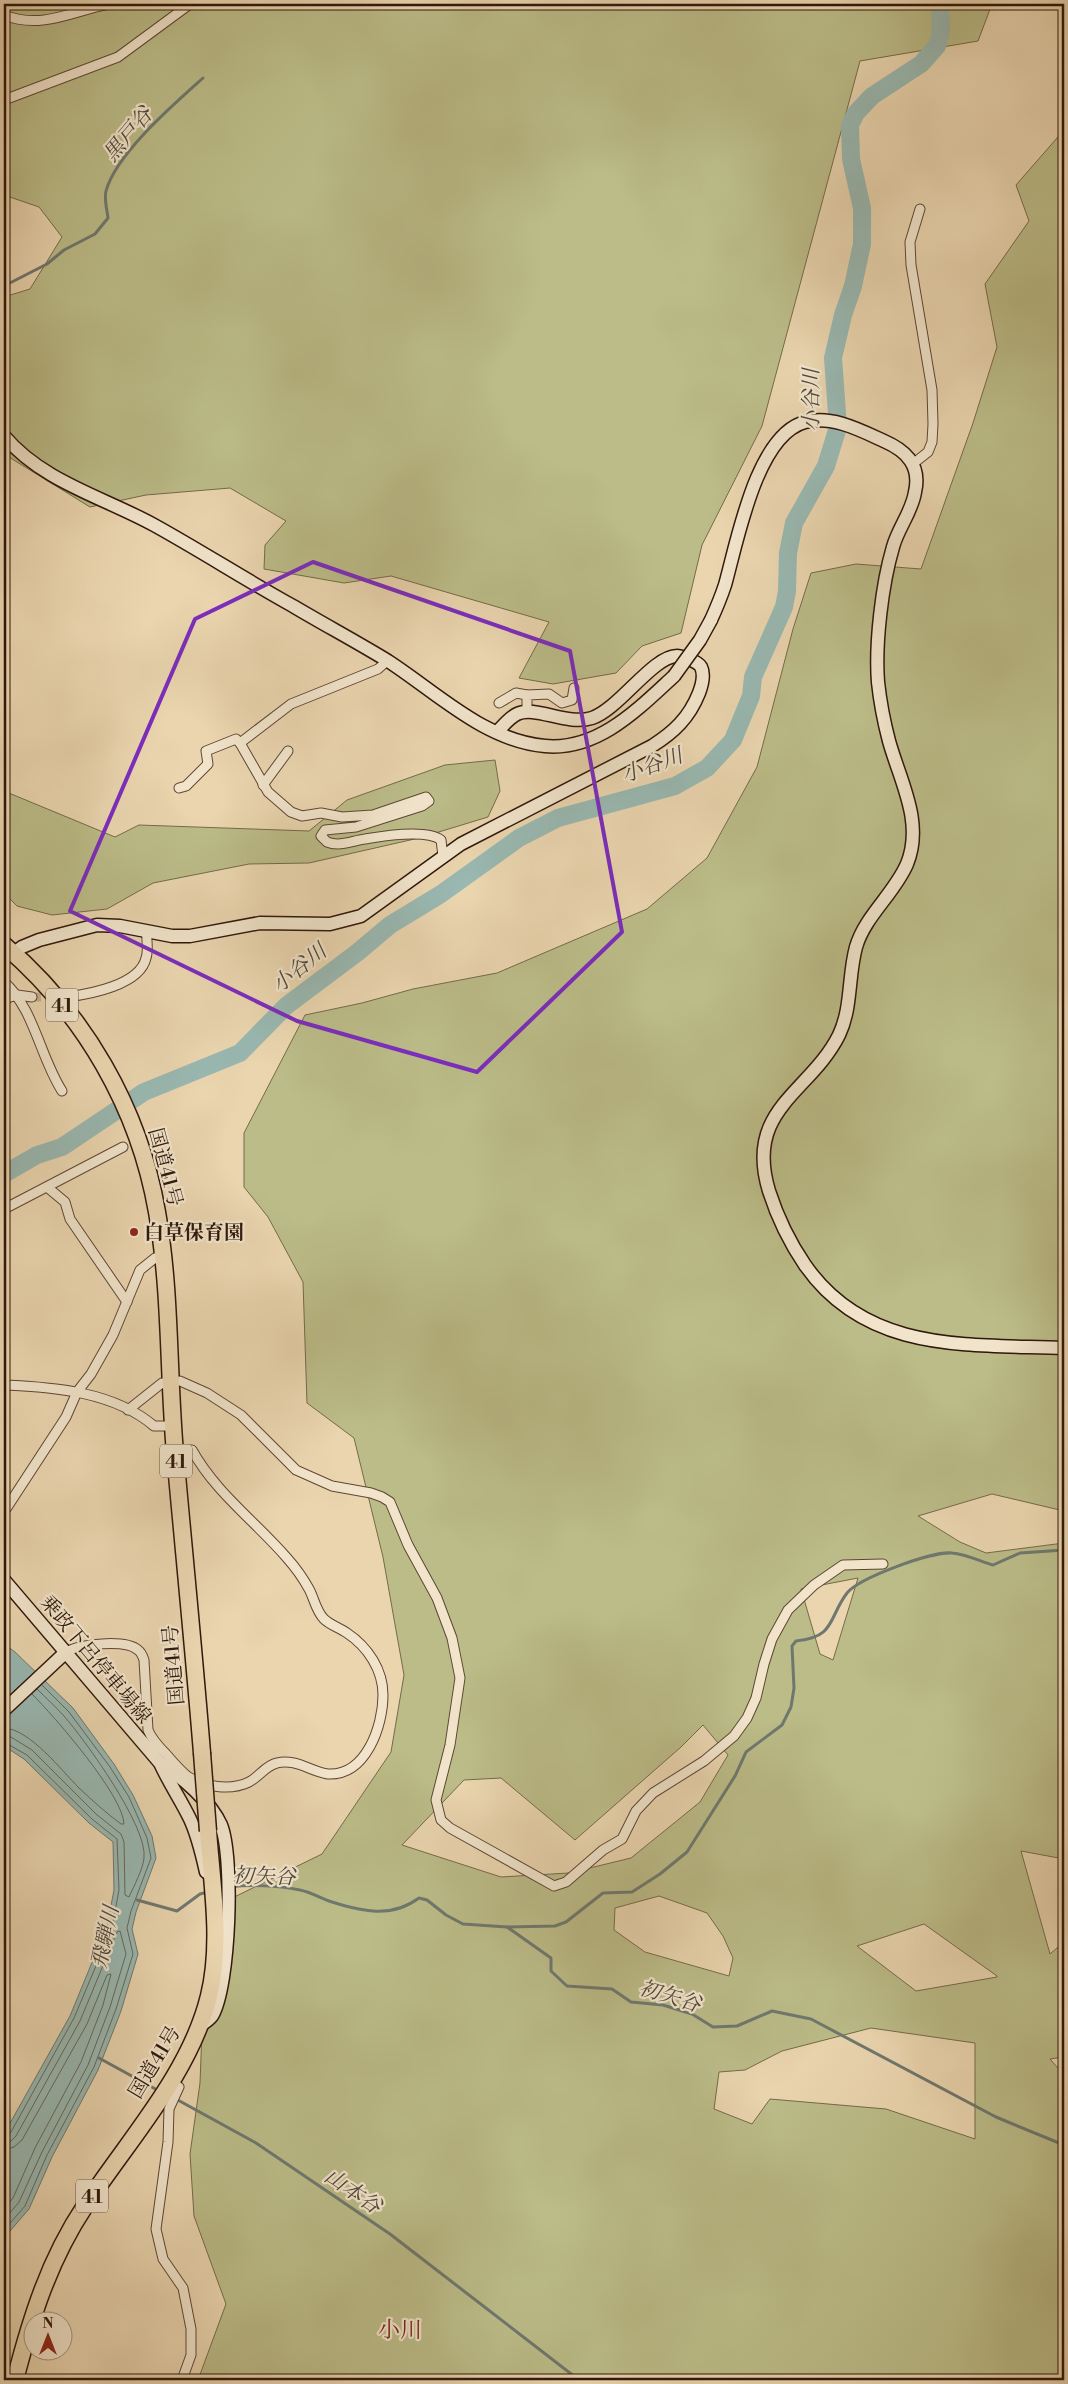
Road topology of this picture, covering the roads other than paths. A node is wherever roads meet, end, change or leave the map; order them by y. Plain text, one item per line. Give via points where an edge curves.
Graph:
1 (109, 4) edge
2 (190, 4) edge
3 (4, 15) edge
4 (4, 100) edge
5 (920, 209) dead end
6 (4, 436) edge
7 (914, 463) junction
8 (387, 661) junction
9 (574, 688) dead end
10 (527, 695) junction
11 (499, 703) dead end
12 (527, 712) junction
13 (497, 732) junction
14 (240, 743) junction
15 (288, 751) dead end
16 (263, 785) junction
17 (179, 788) dead end
18 (443, 856) junction
19 (147, 932) junction
20 (9, 949) edge
21 (4, 982) edge
22 (17, 995) junction
23 (32, 997) tunnel mouth
24 (66, 997) tunnel mouth
25 (4, 999) edge
26 (62, 1091) dead end
27 (123, 1148) dead end
28 (47, 1187) junction
29 (4, 1209) edge
30 (162, 1257) junction
31 (127, 1302) junction
32 (1064, 1348) edge
33 (180, 1381) dead end
34 (162, 1383) dead end
35 (4, 1385) edge
36 (77, 1392) junction
37 (128, 1410) junction
38 (174, 1426) junction
39 (175, 1450) junction
40 (4, 1512) edge
41 (882, 1564) dead end
42 (4, 1580) edge
43 (66, 1652) junction
44 (4, 1710) edge
45 (160, 1763) junction
46 (212, 1890) junction
47 (200, 2026) junction
48 (171, 2081) junction
49 (15, 2380) edge
50 (182, 2380) edge

1 - 3 street via 40,22 26,22
2 - 4 street via 118,57
5 - 7 street via 910,242 910,266 932,390 933,424 928,452
6 - 8 street via 26,457 57,478 154,525
7 - 13 street, bridge via 902,449 843,424 824,420 801,423 791,429 773,449 746,506 711,620 674,676 608,731 579,744 544,746
7 - 32 street via 917,482 914,499 893,547 887,573 880,618 878,680 889,740 912,812 912,846 900,877 873,915 857,945 848,1009 836,1041 773,1119 766,1136 765,1173 790,1242 824,1290 853,1314 895,1333 920,1339
8 - 13 street via 478,723
8 - 14 street via 378,669 292,704
9 - 10 street via 572,700 562,704 549,694
10 - 11 street via 516,693
10 - 12 street
12 - 13 street via 517,713
12 - 18 street via 563,719 591,718 607,710 664,660 677,656 695,661 703,677 692,707 670,734
14 - 16 street
14 - 17 street via 236,740 206,752 208,764 186,786
15 - 16 street
16 - 18 street via 284,807 302,816 321,813 342,817 373,815 426,797 429,801 422,806 356,827 325,830 322,836 332,844 344,844 363,839 426,834 441,840
18 - 19 street via 361,916 344,921 330,924 260,923 190,936
19 - 20 street via 97,925
19 - 24 street via 147,957 143,967 112,987
20 - 30 highway, 国道41号 / 41 via 48,988 81,1029 126,1105 157,1212
21 - 22 street
22 - 23 street
22 - 25 street
22 - 26 street
27 - 28 street
28 - 29 street
28 - 31 street via 65,1202 70,1219
30 - 31 street via 155,1258 140,1270
30 - 38 highway, 国道41号 / 41
31 - 36 street via 92,1374
33 - 41 street via 241,1415 296,1470 332,1486 382,1496 390,1502 452,1638 460,1678 450,1745 436,1800 441,1820 554,1886 566,1882 602,1850 622,1839 636,1812 652,1793 704,1760 734,1736 756,1698 772,1639 788,1610 843,1565
34 - 37 street
35 - 36 street
36 - 37 street
36 - 40 street via 66,1417
37 - 38 street via 140,1414 154,1426
38 - 39 highway, 国道41号 / 41
39 - 43 street via 192,1450 236,1508 287,1557 325,1619 348,1633 375,1662 382,1677 383,1697 379,1728 370,1747 358,1762 340,1773 327,1774 277,1762 249,1782 208,1786 188,1776 151,1739 144,1660 139,1650 126,1644 80,1646
39 - 46 highway, 国道41号 / 41, bridge
42 - 43 street, 乗政下呂停車場線
43 - 44 street
43 - 45 street, 乗政下呂停車場線
45 - 46 street via 190,1818
45 - 47 street via 176,1772 213,1810 227,1846 228,1897 223,1976 219,2000 211,2018
46 - 47 highway, 国道41号 / 41 via 215,1962
47 - 48 highway, 国道41号 / 41
48 - 49 highway, 国道41号 / 41 via 84,2208 54,2260 33,2314
48 - 50 street via 179,2087 169,2109 168,2142 156,2230 163,2259 183,2288 191,2329 191,2355

